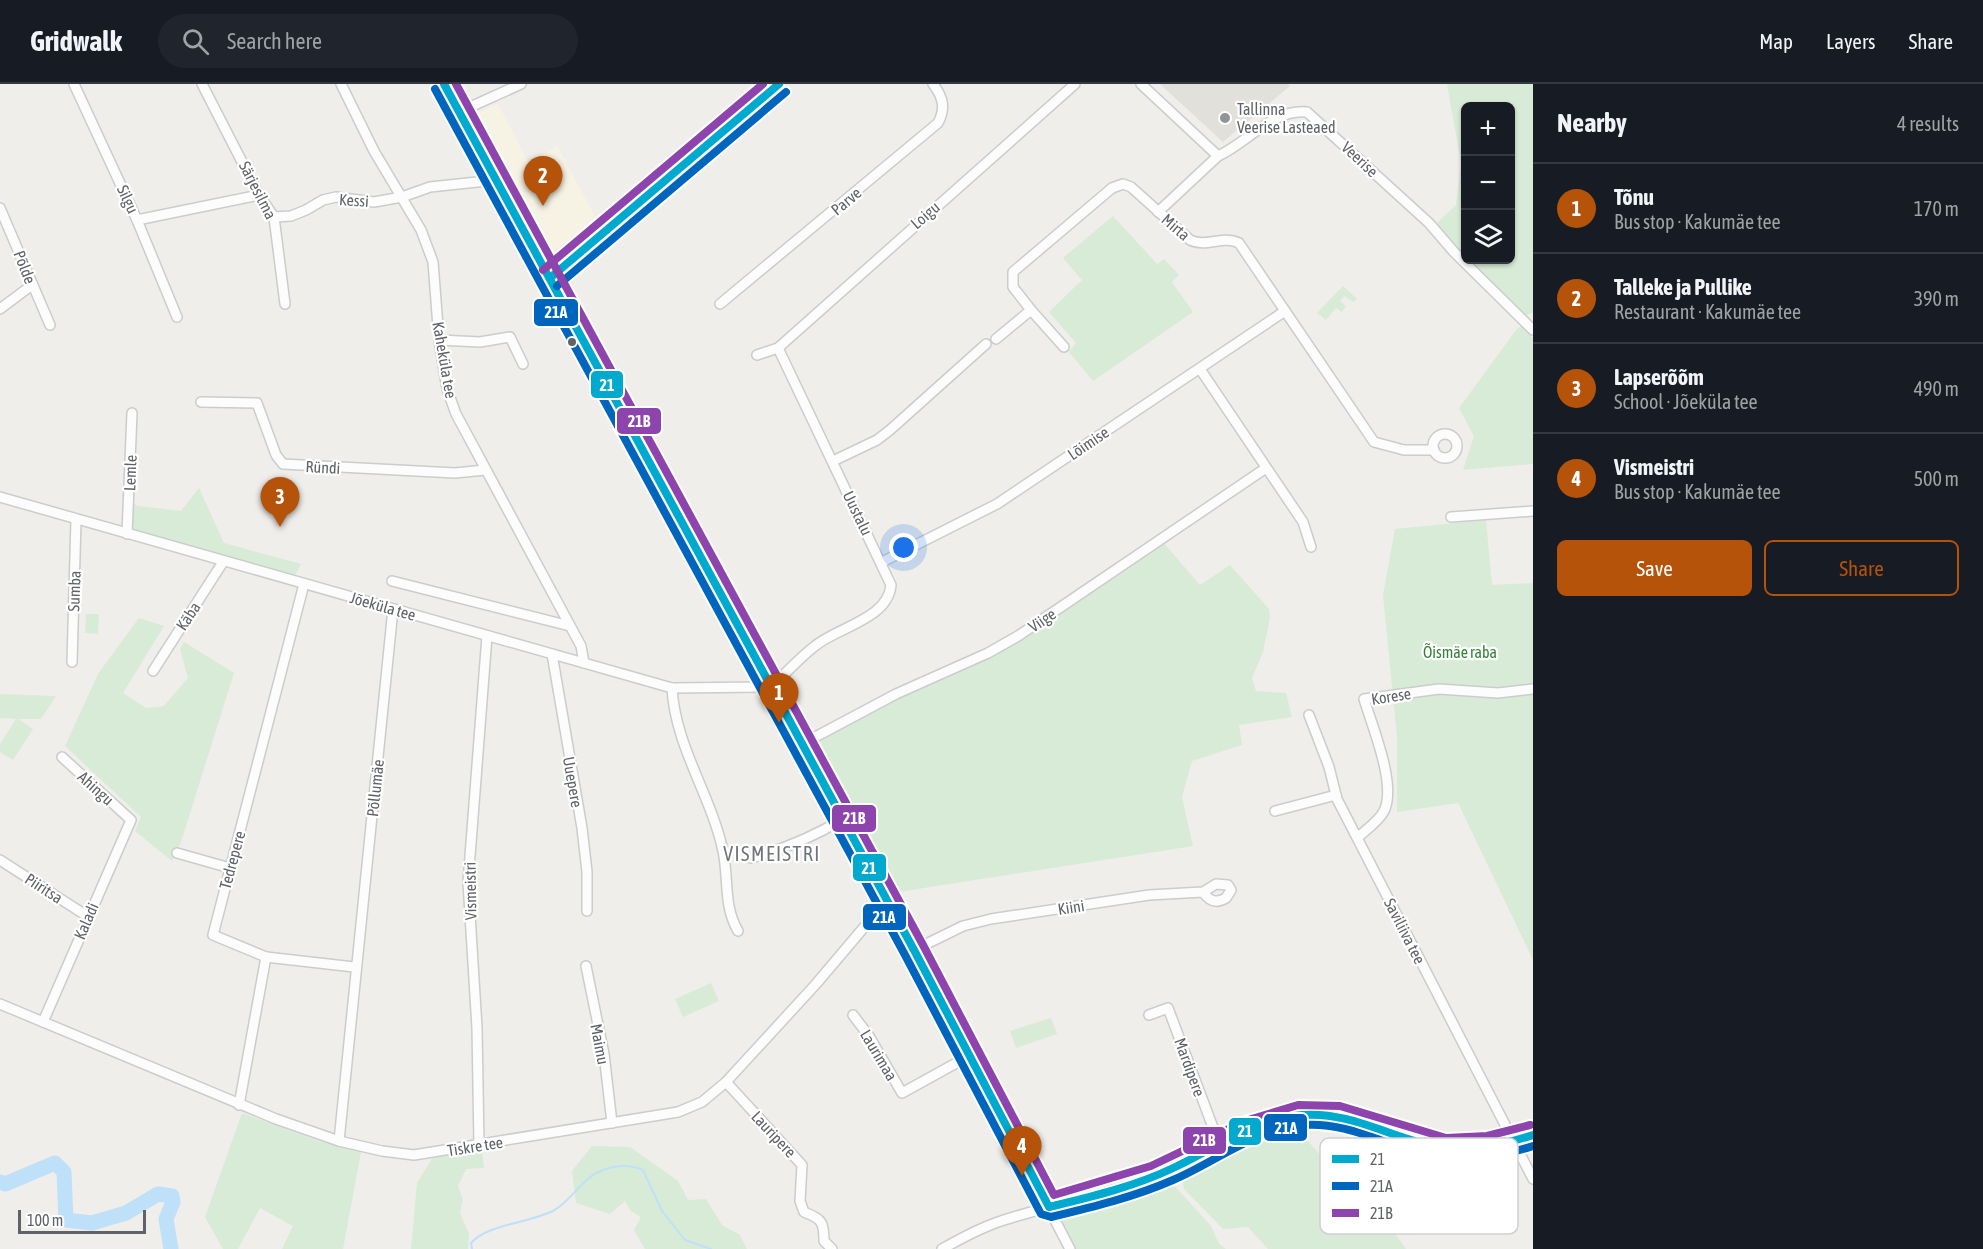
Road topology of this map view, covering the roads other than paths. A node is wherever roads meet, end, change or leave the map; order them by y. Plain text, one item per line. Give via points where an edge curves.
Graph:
1 (74, 84) edge
2 (202, 84) edge
3 (341, 84) edge
4 (444, 84) edge
5 (521, 84) edge
6 (779, 84) edge
7 (933, 84) edge
8 (1074, 84) edge
9 (1141, 84) edge
10 (459, 112) junction
11 (1218, 156) junction
12 (496, 180) junction
13 (259, 195) junction
14 (402, 197) junction
15 (0, 208) edge
16 (1158, 212) junction
17 (274, 217) junction
18 (137, 220) junction
19 (550, 278) junction
20 (32, 285) junction
21 (285, 304) dead end
22 (720, 304) dead end
23 (0, 309) edge
24 (1031, 310) junction
25 (1285, 311) junction
26 (177, 317) dead end
27 (50, 325) dead end
28 (1533, 330) edge
29 (996, 339) dead end
30 (439, 340) junction
31 (986, 344) dead end
32 (1064, 347) dead end
33 (778, 348) junction
34 (757, 355) dead end
35 (523, 364) dead end
36 (1200, 369) junction
37 (201, 402) dead end
38 (132, 412) dead end
39 (1434, 450) dead end
40 (833, 461) junction
41 (1266, 468) junction
42 (485, 470) junction
43 (0, 498) edge
44 (1533, 511) edge
45 (1451, 517) dead end
46 (76, 520) junction
47 (127, 534) junction
48 (1311, 547) dead end
49 (224, 562) junction
50 (882, 562) junction
51 (392, 581) dead end
52 (304, 584) junction
53 (393, 609) junction
54 (570, 626) junction
55 (488, 636) junction
56 (552, 654) junction
57 (72, 662) dead end
58 (584, 663) junction
59 (153, 671) dead end
60 (770, 687) junction
61 (672, 688) junction
62 (1533, 689) edge
63 (1309, 715) dead end
64 (802, 744) junction
65 (62, 757) dead end
66 (1336, 795) junction
67 (1275, 811) dead end
68 (843, 819) junction
69 (131, 820) joint
70 (1358, 837) junction
71 (177, 853) dead end
72 (751, 858) dead end
73 (0, 860) edge
74 (230, 868) junction
75 (1203, 892) junction
76 (889, 904) junction
77 (587, 911) dead end
78 (87, 916) junction
79 (738, 932) dead end
80 (914, 950) junction
81 (266, 957) junction
82 (586, 966) dead end
83 (354, 967) junction
84 (0, 1004) edge
85 (853, 1015) dead end
86 (1149, 1015) dead end
87 (43, 1022) junction
88 (969, 1056) junction
89 (726, 1082) junction
90 (240, 1105) junction
91 (612, 1123) junction
92 (1533, 1135) edge
93 (1414, 1138) edge
94 (1510, 1138) edge
95 (1518, 1140) edge
96 (339, 1141) junction
97 (479, 1146) junction
98 (1220, 1146) junction
99 (1518, 1153) edge
100 (1533, 1179) edge
101 (1048, 1207) junction
102 (832, 1249) edge
103 (942, 1249) edge
104 (1070, 1249) edge

1 - 18 street, Silgu
2 - 13 street, Särjesilma
3 - 14 street, Kaheküla tee
4 - 10 street
5 - 10 street
6 - 19 street
7 - 22 street, Parve via 943,102 938,123
8 - 33 street, Loigu
9 - 11 street
10 - 12 street
11 - 16 street
11 - 28 street, Veerise via 1275,119 1295,111 1307,112 1429,223
12 - 14 street, Kessi via 430,187
12 - 19 street
13 - 17 street, Särjesilma
13 - 18 street
14 - 17 street, Kessi via 374,202 336,197 291,216
14 - 30 street, Kaheküla tee via 433,262
15 - 20 street, Põlde
16 - 24 street, Mirta via 1131,187 1123,184 1112,188 1013,272 1013,287
16 - 25 street, Mirta via 1199,244 1224,239 1239,243
17 - 21 street, Särjesilma
18 - 26 street, Silgu
19 - 60 street
20 - 23 street
20 - 27 street, Põlde
24 - 29 street
24 - 32 street, Mirta
25 - 36 street, Lõimise
25 - 39 street, Mirta via 1374,442 1404,450
30 - 35 street via 480,342 510,337
30 - 42 street, Kaheküla tee via 447,389
31 - 40 street via 877,440
33 - 34 street
33 - 40 street, Uustalu
36 - 41 street
36 - 50 street, Lõimise via 997,504
37 - 42 street, Ründi via 257,403 283,464 455,473
38 - 47 street, Lemle
40 - 50 street, Uustalu
41 - 48 street via 1303,522
41 - 64 street, Viige via 1018,636
42 - 54 street, Kaheküla tee
43 - 46 street, Jõeküla tee
44 - 45 street
46 - 47 street, Jõeküla tee
46 - 57 street, Sumba
47 - 49 street, Jõeküla tee
49 - 52 street, Jõeküla tee
49 - 59 street, Käba
50 - 60 street, Uustalu via 891,585 890,597 880,609 815,645
51 - 54 street
52 - 53 street, Jõeküla tee
52 - 74 street, Tedrepere
53 - 55 street, Jõeküla tee
53 - 83 street, Põllumäe
54 - 58 street, Kaheküla tee via 581,646
55 - 56 street, Jõeküla tee
55 - 97 street, Vismeistri via 468,882
56 - 58 street, Jõeküla tee
56 - 77 street, Uuepere via 588,872
58 - 61 street, Jõeküla tee
60 - 61 street, Jõeküla tee
60 - 64 street
61 - 79 street via 673,705 694,775 723,852 727,904
62 - 70 street, Korese via 1498,693 1438,689 1364,699 1384,767 1387,795 1381,817
63 - 66 street, Saviliiva tee
64 - 68 street
65 - 69 street, Ahingu
66 - 67 street
66 - 70 street, Saviliiva tee
68 - 72 street via 814,837
68 - 76 street
69 - 78 street, Kaladi
70 - 94 street, Saviliiva tee
71 - 74 street
73 - 78 street, Piiritsa
74 - 81 street, Tedrepere via 213,935
75 - 75 street, Kiini via 1216,884 1231,887 1229,896 1217,902
75 - 80 street, Kiini via 1149,895 991,919 963,926
76 - 80 street
76 - 89 street, Tiskre tee via 871,919
78 - 87 street, Kaladi
80 - 88 street
81 - 83 street
81 - 90 street
82 - 91 street, Maimu via 604,1054
83 - 96 street, Põllumäe
84 - 87 street, Tiskre tee
85 - 88 street, Laurimaa via 902,1093
86 - 98 street, Mardipere via 1168,1008
87 - 90 street, Tiskre tee
88 - 101 street
89 - 91 street, Tiskre tee via 702,1102 678,1112
89 - 102 street, Lauripere via 802,1165 800,1201 804,1212 821,1218 824,1241
90 - 96 street, Tiskre tee
91 - 97 street, Tiskre tee
92 - 95 street
93 - 98 street via 1354,1118 1320,1114 1279,1120
96 - 97 street, Tiskre tee via 414,1155
98 - 101 street via 1138,1182
99 - 100 street, Saviliiva tee
101 - 103 street via 1001,1221
101 - 104 street

